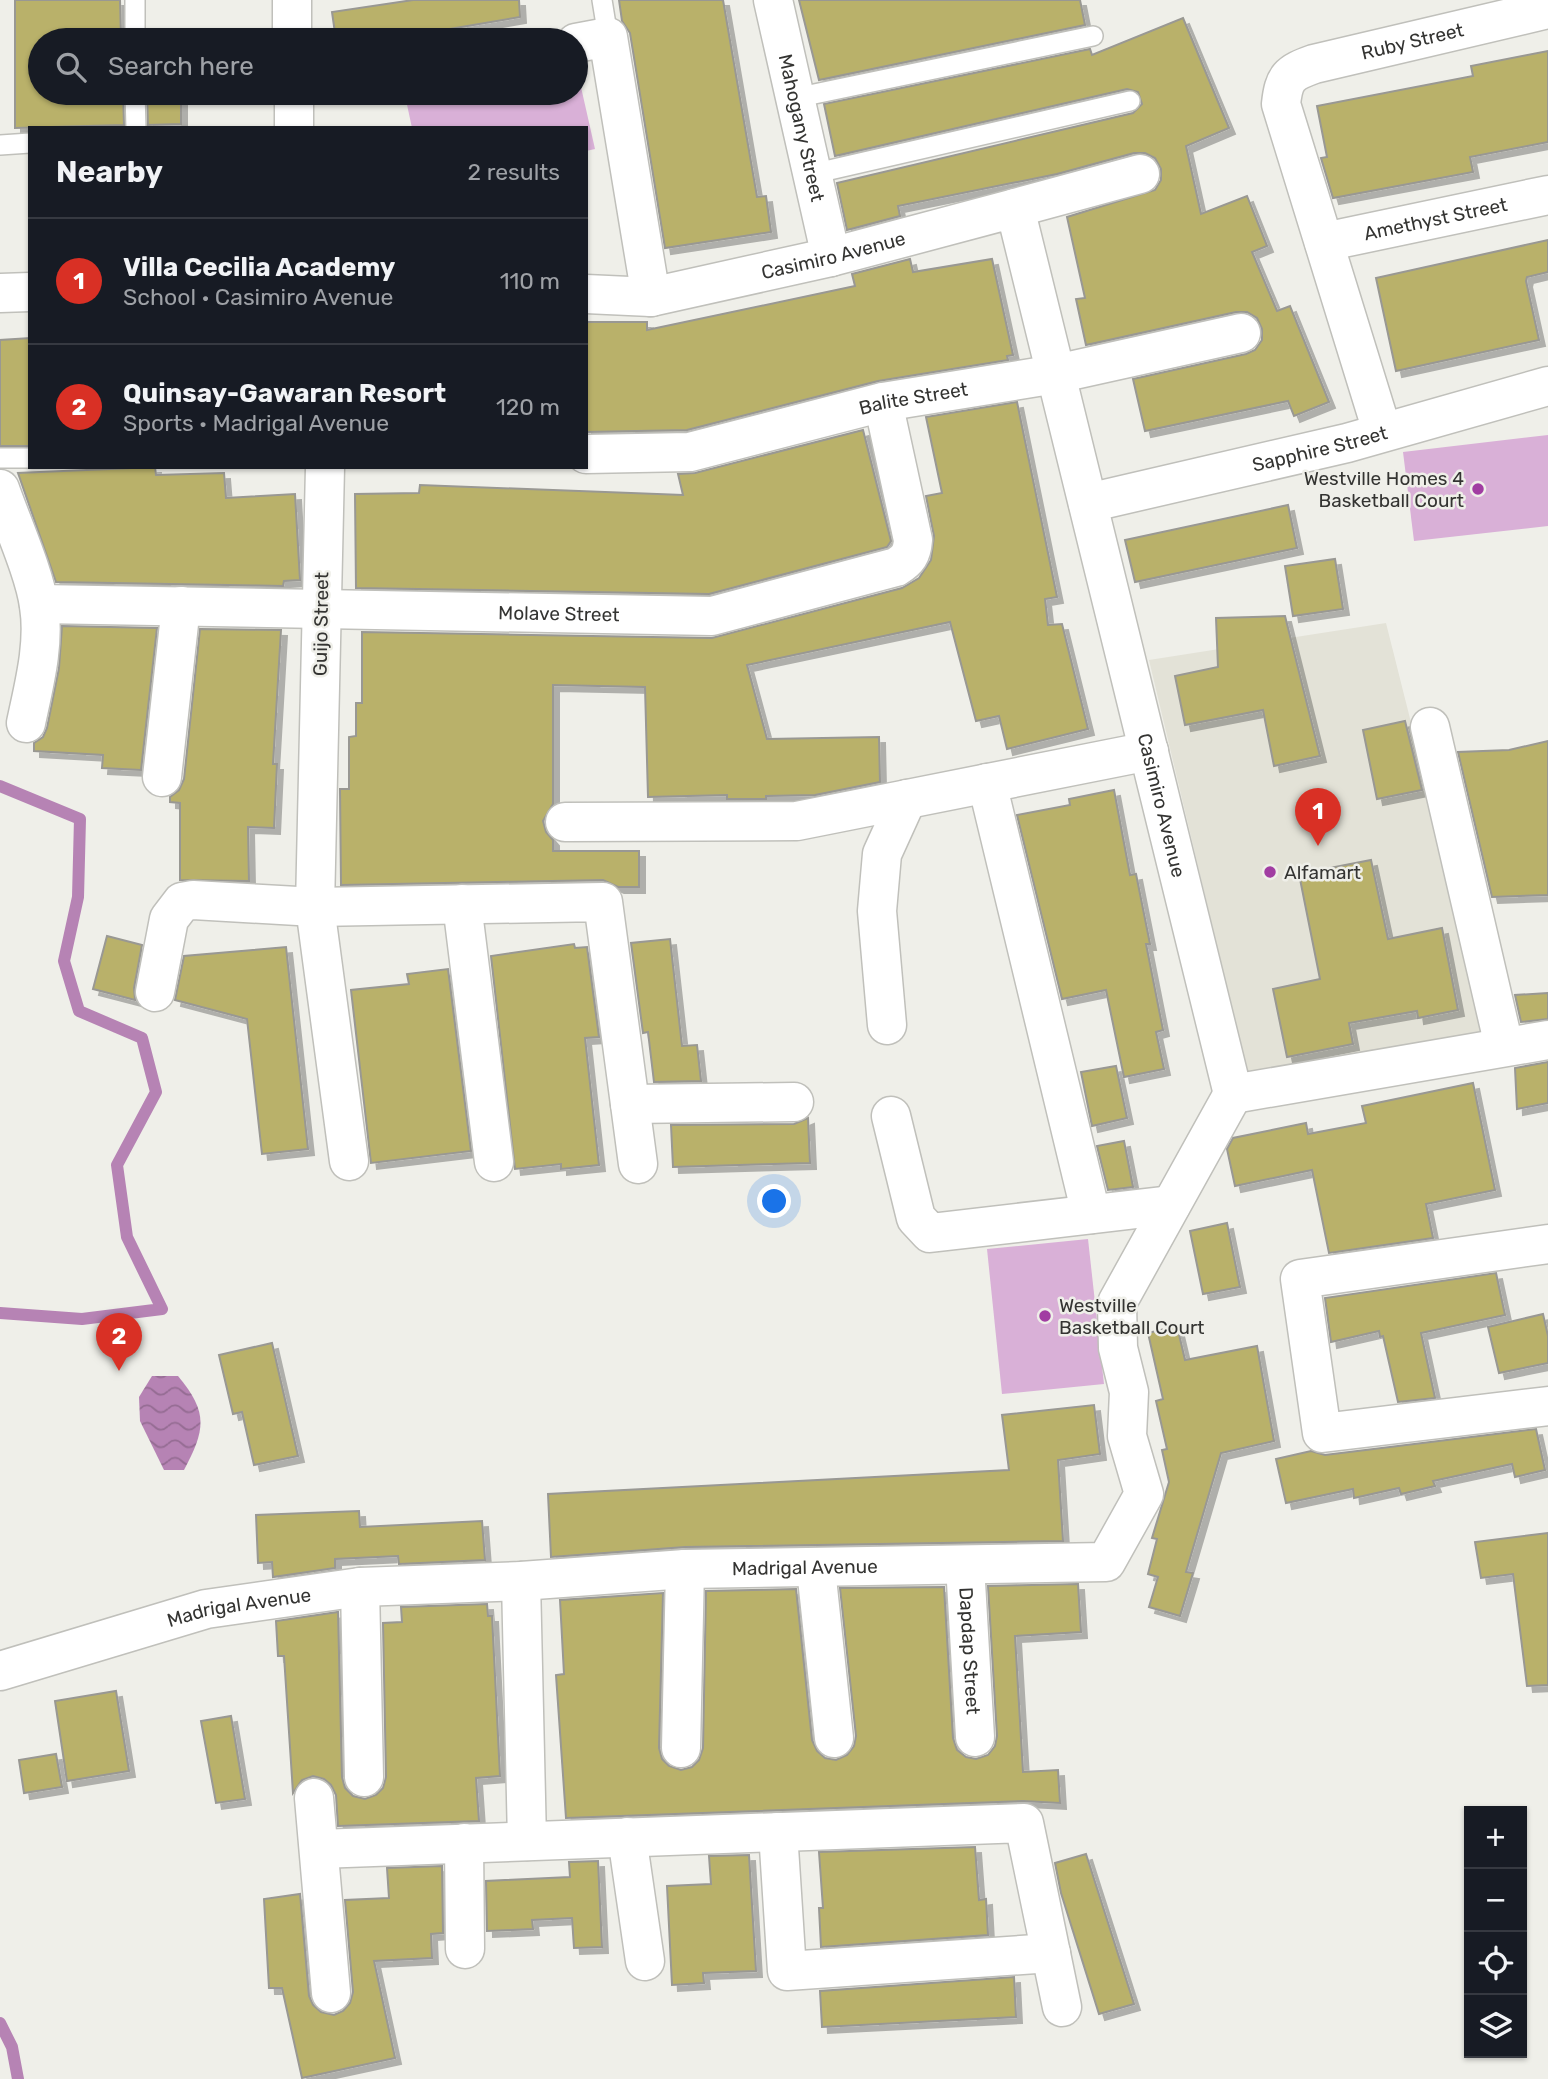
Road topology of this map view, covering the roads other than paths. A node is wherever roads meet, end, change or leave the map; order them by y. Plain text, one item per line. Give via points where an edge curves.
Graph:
1 (135, 0) edge
2 (292, 0) edge
3 (602, 0) edge
4 (773, 0) edge
5 (1548, 9) edge
6 (135, 28) edge
7 (292, 28) edge
8 (1093, 36) dead end
9 (592, 40) edge
10 (794, 98) junction
11 (1130, 101) dead end
12 (135, 105) edge
13 (135, 126) edge
14 (28, 143) edge
15 (0, 145) edge
16 (812, 174) junction
17 (1140, 174) dead end
18 (1548, 195) edge
19 (1015, 208) junction
20 (1324, 242) junction
21 (831, 257) junction
22 (28, 292) edge
23 (0, 293) edge
24 (588, 293) edge
25 (651, 297) junction
26 (1241, 333) dead end
27 (1056, 374) junction
28 (1548, 386) edge
29 (883, 402) junction
30 (1382, 431) junction
31 (588, 454) edge
32 (0, 458) edge
33 (28, 458) edge
34 (326, 469) edge
35 (0, 489) edge
36 (1088, 503) junction
37 (39, 604) junction
38 (181, 606) junction
39 (320, 608) junction
40 (26, 723) dead end
41 (1430, 727) dead end
42 (1149, 751) junction
43 (162, 777) dead end
44 (986, 783) junction
45 (907, 799) junction
46 (565, 822) dead end
47 (462, 904) junction
48 (315, 907) junction
49 (155, 992) dead end
50 (887, 1025) dead end
51 (1548, 1040) edge
52 (1504, 1046) junction
53 (1233, 1094) junction
54 (794, 1102) dead end
55 (630, 1104) junction
56 (891, 1116) dead end
57 (349, 1161) dead end
58 (494, 1162) dead end
59 (638, 1164) dead end
60 (1171, 1205) junction
61 (1091, 1214) junction
62 (1548, 1244) edge
63 (1548, 1406) edge
64 (965, 1565) junction
65 (685, 1569) junction
66 (816, 1569) junction
67 (521, 1581) junction
68 (360, 1587) junction
69 (0, 1671) edge
70 (975, 1737) dead end
71 (834, 1738) dead end
72 (681, 1748) dead end
73 (365, 1777) dead end
74 (314, 1798) dead end
75 (778, 1832) junction
76 (627, 1837) junction
77 (527, 1841) junction
78 (464, 1843) junction
79 (319, 1849) junction
80 (465, 1949) dead end
81 (1051, 1953) junction
82 (645, 1961) dead end
83 (331, 1993) dead end
84 (1062, 2007) dead end

1 - 6 lane
2 - 7 street
3 - 9 lane
4 - 10 street, Mahogany Street
5 - 20 street, Ruby Street via 1295,71 1283,84 1281,104
8 - 10 lane
9 - 25 street
10 - 16 street, Mahogany Street
11 - 16 lane
12 - 13 lane
14 - 15 lane
16 - 21 street, Mahogany Street
17 - 19 street, Casimiro Avenue
18 - 20 street, Amethyst Street
19 - 21 street, Casimiro Avenue
19 - 27 street, Casimiro Avenue
20 - 30 street
21 - 25 street, Casimiro Avenue
22 - 23 street
24 - 25 street, Casimiro Avenue
26 - 27 street, Balite Street
27 - 29 street, Balite Street
27 - 36 street, Casimiro Avenue
28 - 30 street, Sapphire Street
29 - 31 street, Balite Street via 690,452
29 - 39 street, Molave Street via 913,540 912,552 896,567 712,617
30 - 36 street, Sapphire Street
32 - 33 lane
34 - 39 street, Guijo Street
35 - 37 street
36 - 42 street, Casimiro Avenue
37 - 38 street, Molave Street
37 - 40 street via 41,631
38 - 39 street, Molave Street
38 - 43 street
39 - 48 street, Guijo Street
41 - 52 street
42 - 44 street
42 - 53 street, Casimiro Avenue
44 - 45 street
44 - 61 street
45 - 46 street via 797,821
45 - 50 street via 882,854 877,911
47 - 48 street
47 - 55 street via 603,902
47 - 58 street
48 - 49 street via 182,902 169,919
48 - 57 street, Guijo Street
51 - 52 street
52 - 53 street
53 - 60 street, Madrigal Avenue
54 - 55 street
55 - 59 street
56 - 61 street via 916,1218 930,1233
60 - 61 street
60 - 64 street, Madrigal Avenue via 1116,1303 1118,1348 1129,1392 1127,1436 1144,1494 1106,1562
62 - 63 street via 1300,1279 1322,1433
64 - 66 street, Madrigal Avenue
64 - 70 street, Dapdap Street
65 - 66 street, Madrigal Avenue
65 - 67 street, Madrigal Avenue
65 - 72 street
66 - 71 street
67 - 68 street, Madrigal Avenue
67 - 77 street
68 - 69 street, Madrigal Avenue via 206,1609
68 - 73 street
74 - 79 street
75 - 76 street
75 - 81 street via 1024,1823
75 - 81 street via 787,1971
76 - 77 street
76 - 82 street
77 - 78 street
78 - 79 street
78 - 80 street
79 - 83 street
81 - 84 street

